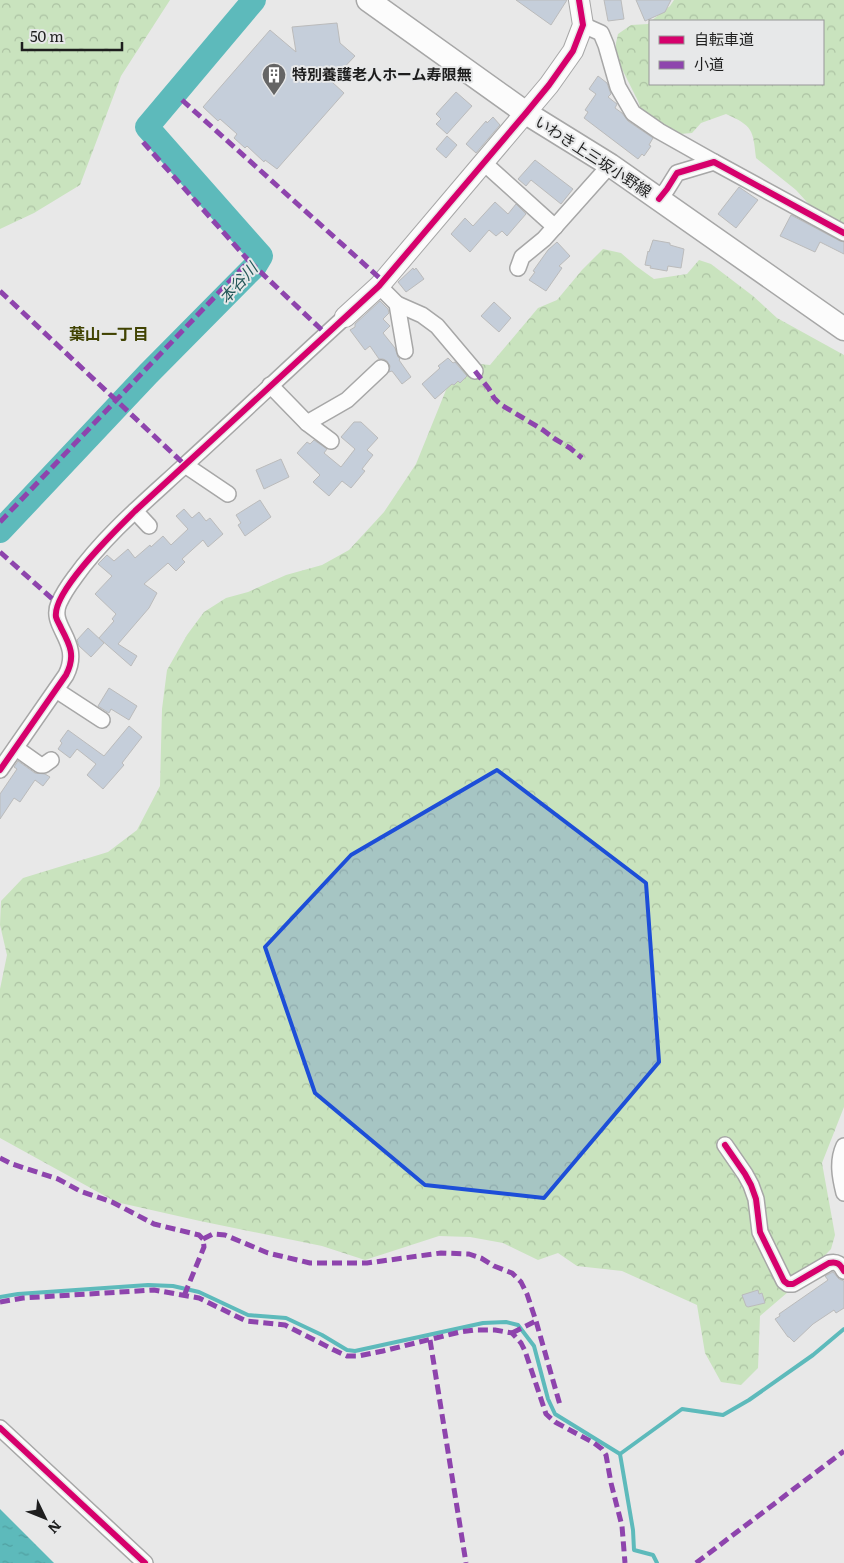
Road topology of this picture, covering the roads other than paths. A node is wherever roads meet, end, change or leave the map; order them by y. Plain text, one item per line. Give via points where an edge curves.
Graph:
1 (368, 0) edge
2 (579, 0) edge
3 (583, 24) junction
4 (526, 113) junction
5 (714, 162) junction
6 (484, 163) junction
7 (610, 165) junction
8 (659, 199) junction
9 (555, 227) junction
10 (844, 233) edge
11 (518, 268) dead end
12 (379, 286) junction
13 (397, 304) junction
14 (345, 317) joint
15 (844, 329) edge
16 (405, 351) dead end
17 (382, 368) dead end
18 (476, 371) dead end
19 (270, 385) junction
20 (307, 424) junction
21 (331, 441) dead end
22 (185, 465) junction
23 (228, 494) dead end
24 (135, 511) junction
25 (149, 526) dead end
26 (56, 690) junction
27 (102, 720) dead end
28 (16, 748) junction
29 (51, 760) dead end
30 (0, 770) edge
31 (725, 1144) dead end
32 (844, 1146) edge
33 (843, 1189) edge
34 (844, 1271) edge
35 (0, 1428) edge
36 (145, 1563) edge

1 - 4 main road, いわき上三坂小野線
2 - 3 street
3 - 4 street via 573,51
3 - 5 street via 600,33 618,87 633,113
4 - 6 street
4 - 7 main road, いわき上三坂小野線
5 - 8 street via 676,173
5 - 10 street
6 - 9 street
6 - 12 street
7 - 8 main road, いわき上三坂小野線
7 - 9 street
8 - 15 main road, いわき上三坂小野線
9 - 11 street via 522,257
12 - 13 street
12 - 14 street
13 - 16 street
13 - 18 street via 437,326
14 - 19 street
17 - 20 street via 347,400
19 - 20 street
19 - 22 street
20 - 21 street
22 - 23 street
22 - 24 street
24 - 25 street
24 - 26 street via 82,567 58,604 56,617 70,646 71,666
26 - 27 street
26 - 28 street
28 - 29 street via 40,765
28 - 30 street
31 - 34 street via 751,1186 760,1232 784,1281 793,1284 835,1262
32 - 33 street via 839,1156
35 - 36 street

